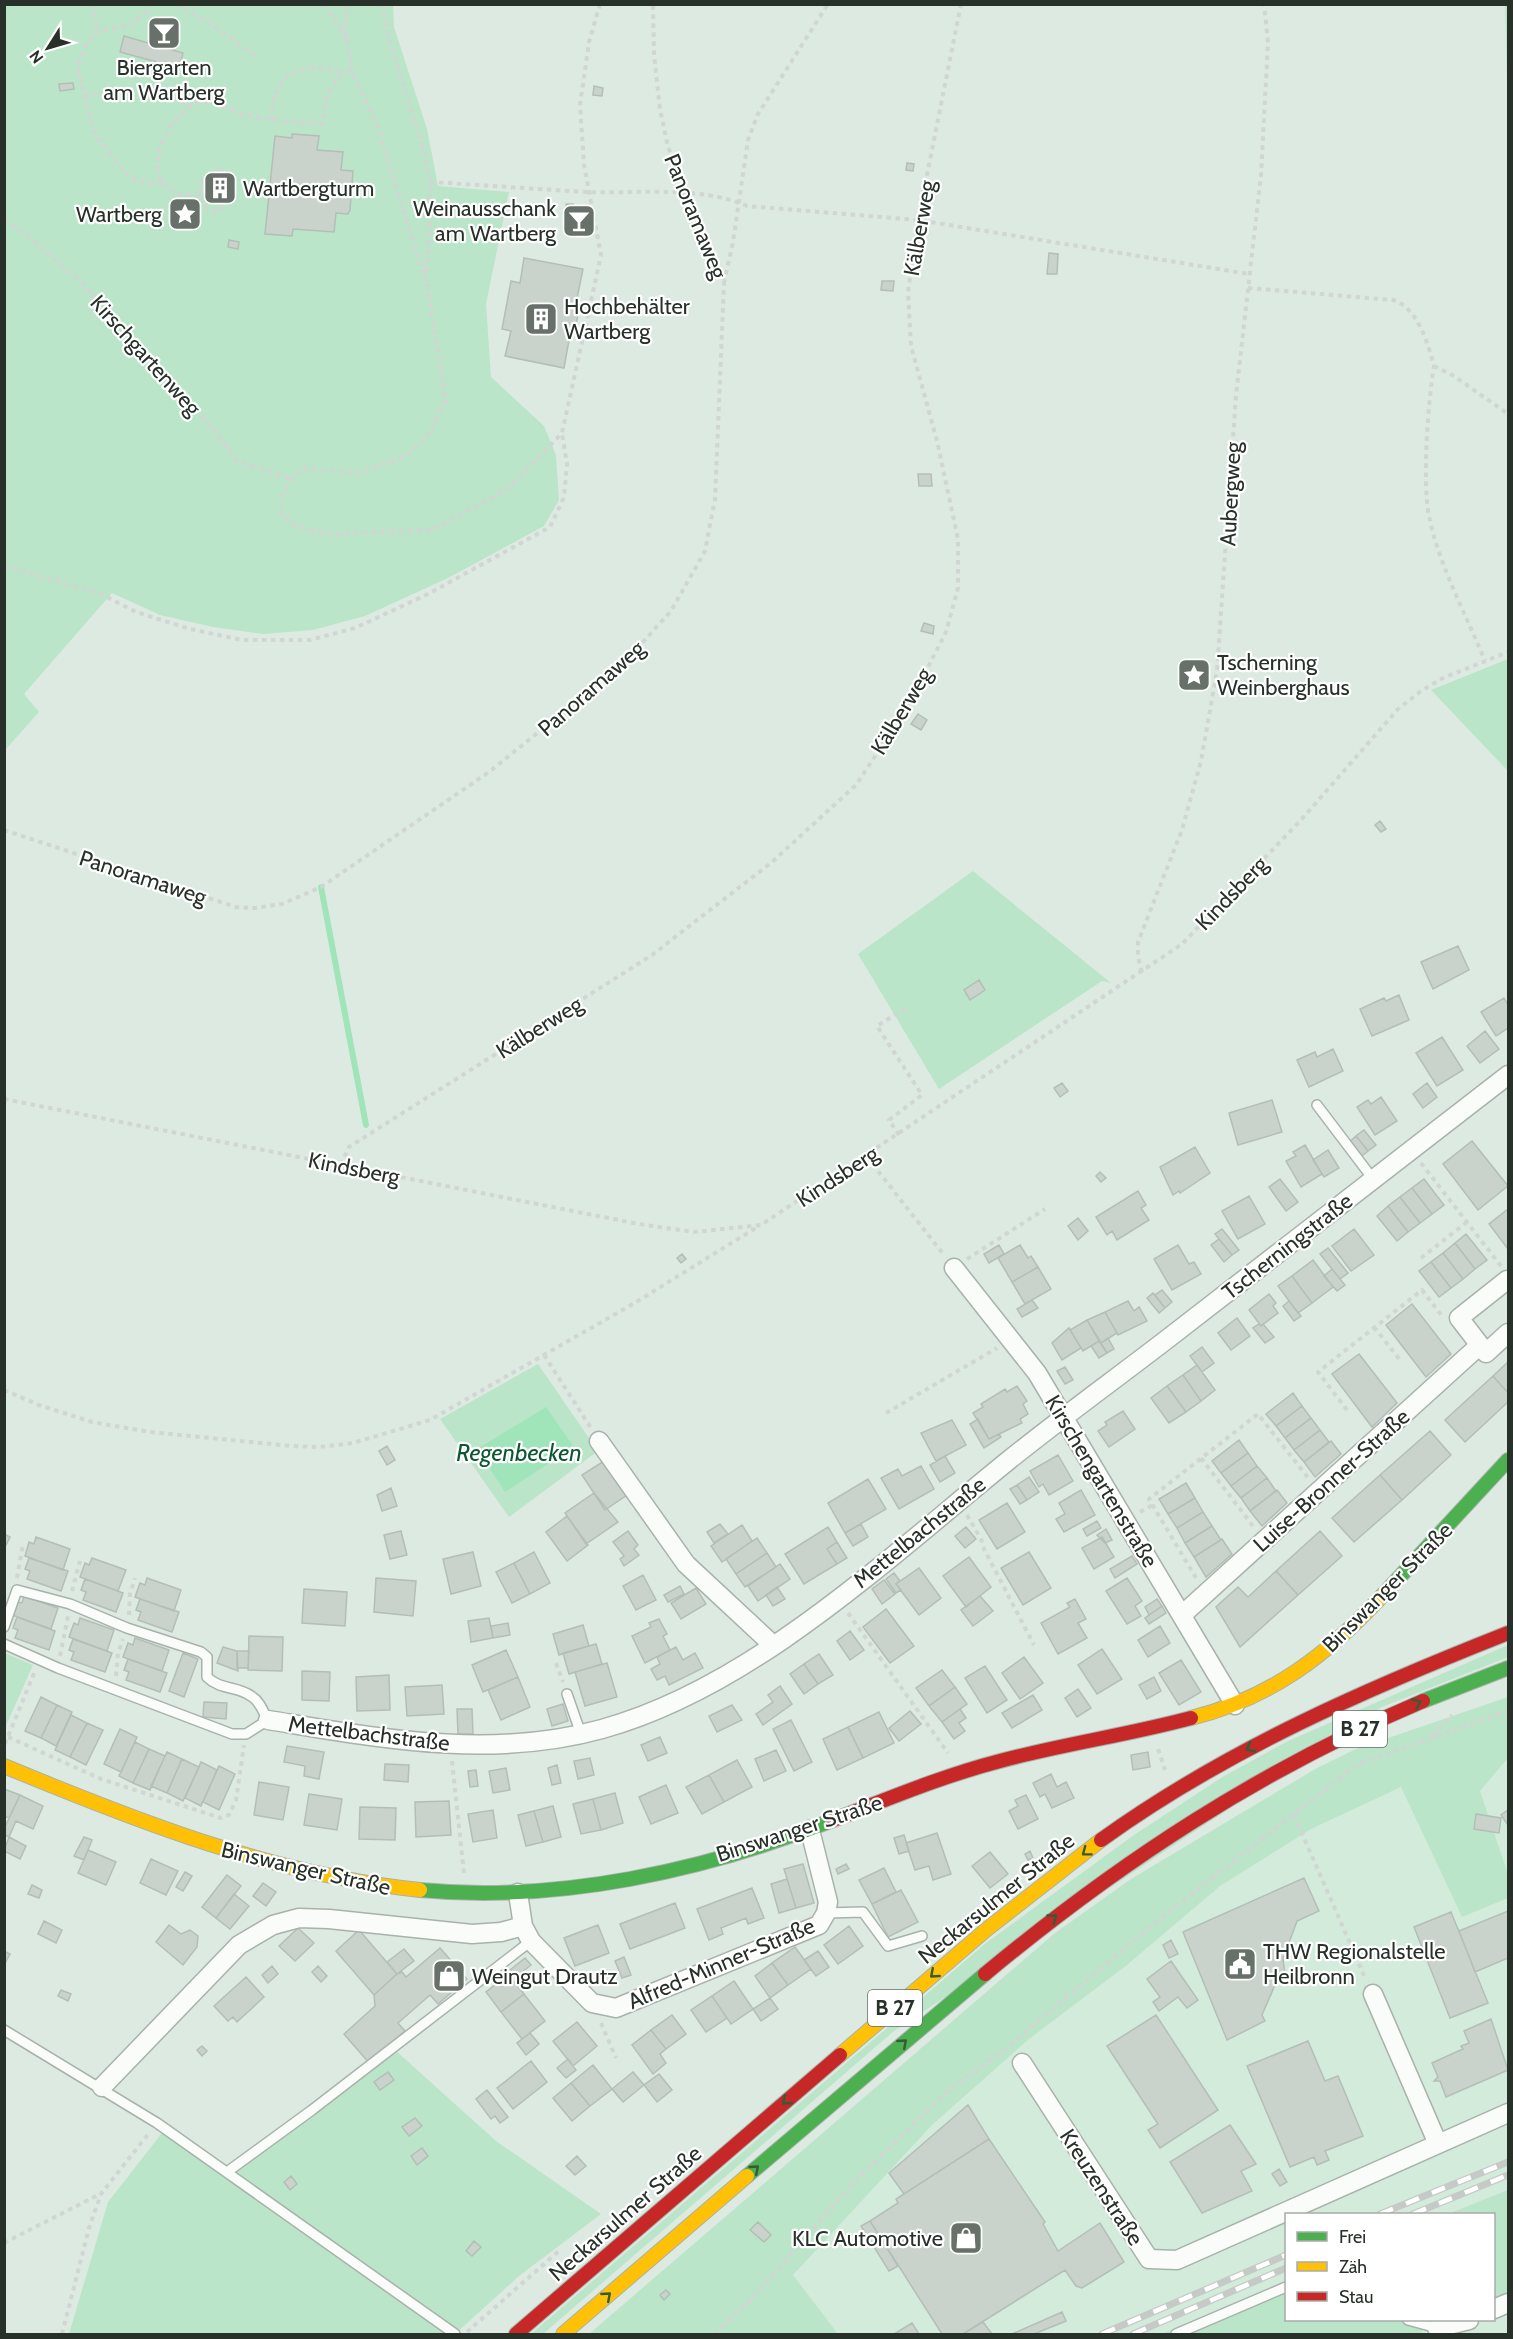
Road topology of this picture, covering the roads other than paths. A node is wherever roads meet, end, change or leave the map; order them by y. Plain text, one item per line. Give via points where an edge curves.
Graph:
1 (1509, 1075) edge
2 (1317, 1105) dead end
3 (1373, 1179) junction
4 (954, 1268) road end
5 (1506, 1276) edge
6 (1509, 1333) edge
7 (1480, 1345) junction
8 (1065, 1418) junction
9 (599, 1441) road end
10 (1509, 1460) edge
11 (1182, 1615) junction
12 (4, 1626) edge
13 (1509, 1633) edge
14 (4, 1644) edge
15 (773, 1645) junction
16 (1509, 1668) edge
17 (567, 1694) road end
18 (1235, 1705) junction
19 (268, 1720) junction
20 (581, 1734) junction
21 (4, 1766) edge
22 (810, 1830) junction
23 (518, 1893) junction
24 (826, 1913) junction
25 (527, 1934) junction
26 (922, 1936) dead end
27 (1373, 1994) road end
28 (4, 2030) edge
29 (1022, 2063) dead end
30 (102, 2087) junction
31 (1509, 2113) edge
32 (1438, 2144) junction
33 (226, 2172) junction
34 (1285, 2288) edge
35 (1509, 2303) edge
36 (1495, 2309) edge
37 (1414, 2321) edge
38 (1462, 2321) edge
39 (1437, 2328) joint
40 (455, 2334) edge
41 (516, 2334) edge
42 (563, 2334) edge
43 (1176, 2334) edge

1 - 3 street, Tscherningstraße
2 - 3 lane
3 - 8 street, Tscherningstraße
4 - 8 street, Kirschengartenstraße via 1012,1340
5 - 7 street via 1507,1280 1460,1317
6 - 7 street, Luise-Bronner-Straße via 1486,1353
7 - 11 street, Luise-Bronner-Straße
8 - 11 street, Kirschengartenstraße
8 - 15 street, Mettelbachstraße
9 - 15 street via 686,1564
10 - 18 main road, Binswanger Straße via 1346,1635 1287,1678
11 - 18 street, Kirschengartenstraße
12 - 19 lane, Mettelbachstraße via 17,1590 70,1604 201,1652 207,1657 207,1677 214,1684 250,1694
13 -> 41 main road, Neckarsulmer Straße / B 27 via 1410,1671 1302,1720 1209,1770 1121,1827 991,1924
14 - 19 lane, Mettelbachstraße via 231,1734 246,1734
15 - 20 street, Mettelbachstraße via 684,1699 640,1718
42 -> 16 main road, B 27 via 1021,1941 1145,1852 1206,1811 1320,1748 1423,1700
17 - 20 lane
18 - 22 main road, Binswanger Straße via 1175,1723 960,1772
19 - 20 street, Mettelbachstraße via 384,1739 450,1745 526,1743
21 - 23 main road, Binswanger Straße via 143,1824 216,1849 363,1885 466,1894
22 - 23 main road, Binswanger Straße via 653,1871 592,1884
22 - 24 street, Alfred-Minner-Straße via 828,1902
23 - 25 street
24 - 25 street, Alfred-Minner-Straße via 819,1925 616,2008 592,2003
24 - 26 lane via 863,1912 888,1946
25 - 30 street, Binswanger Straße via 472,1934 329,1919 299,1918 273,1925 239,1945
25 - 33 lane via 312,2110
27 - 32 street
28 - 30 lane
29 - 32 street, Kreuzenstraße via 1149,2259 1177,2260
30 - 33 lane
31 - 32 street, Kreuzenstraße
33 - 40 lane
34 - 43 lane
35 - 36 street
37 - 39 lane
38 - 39 street

